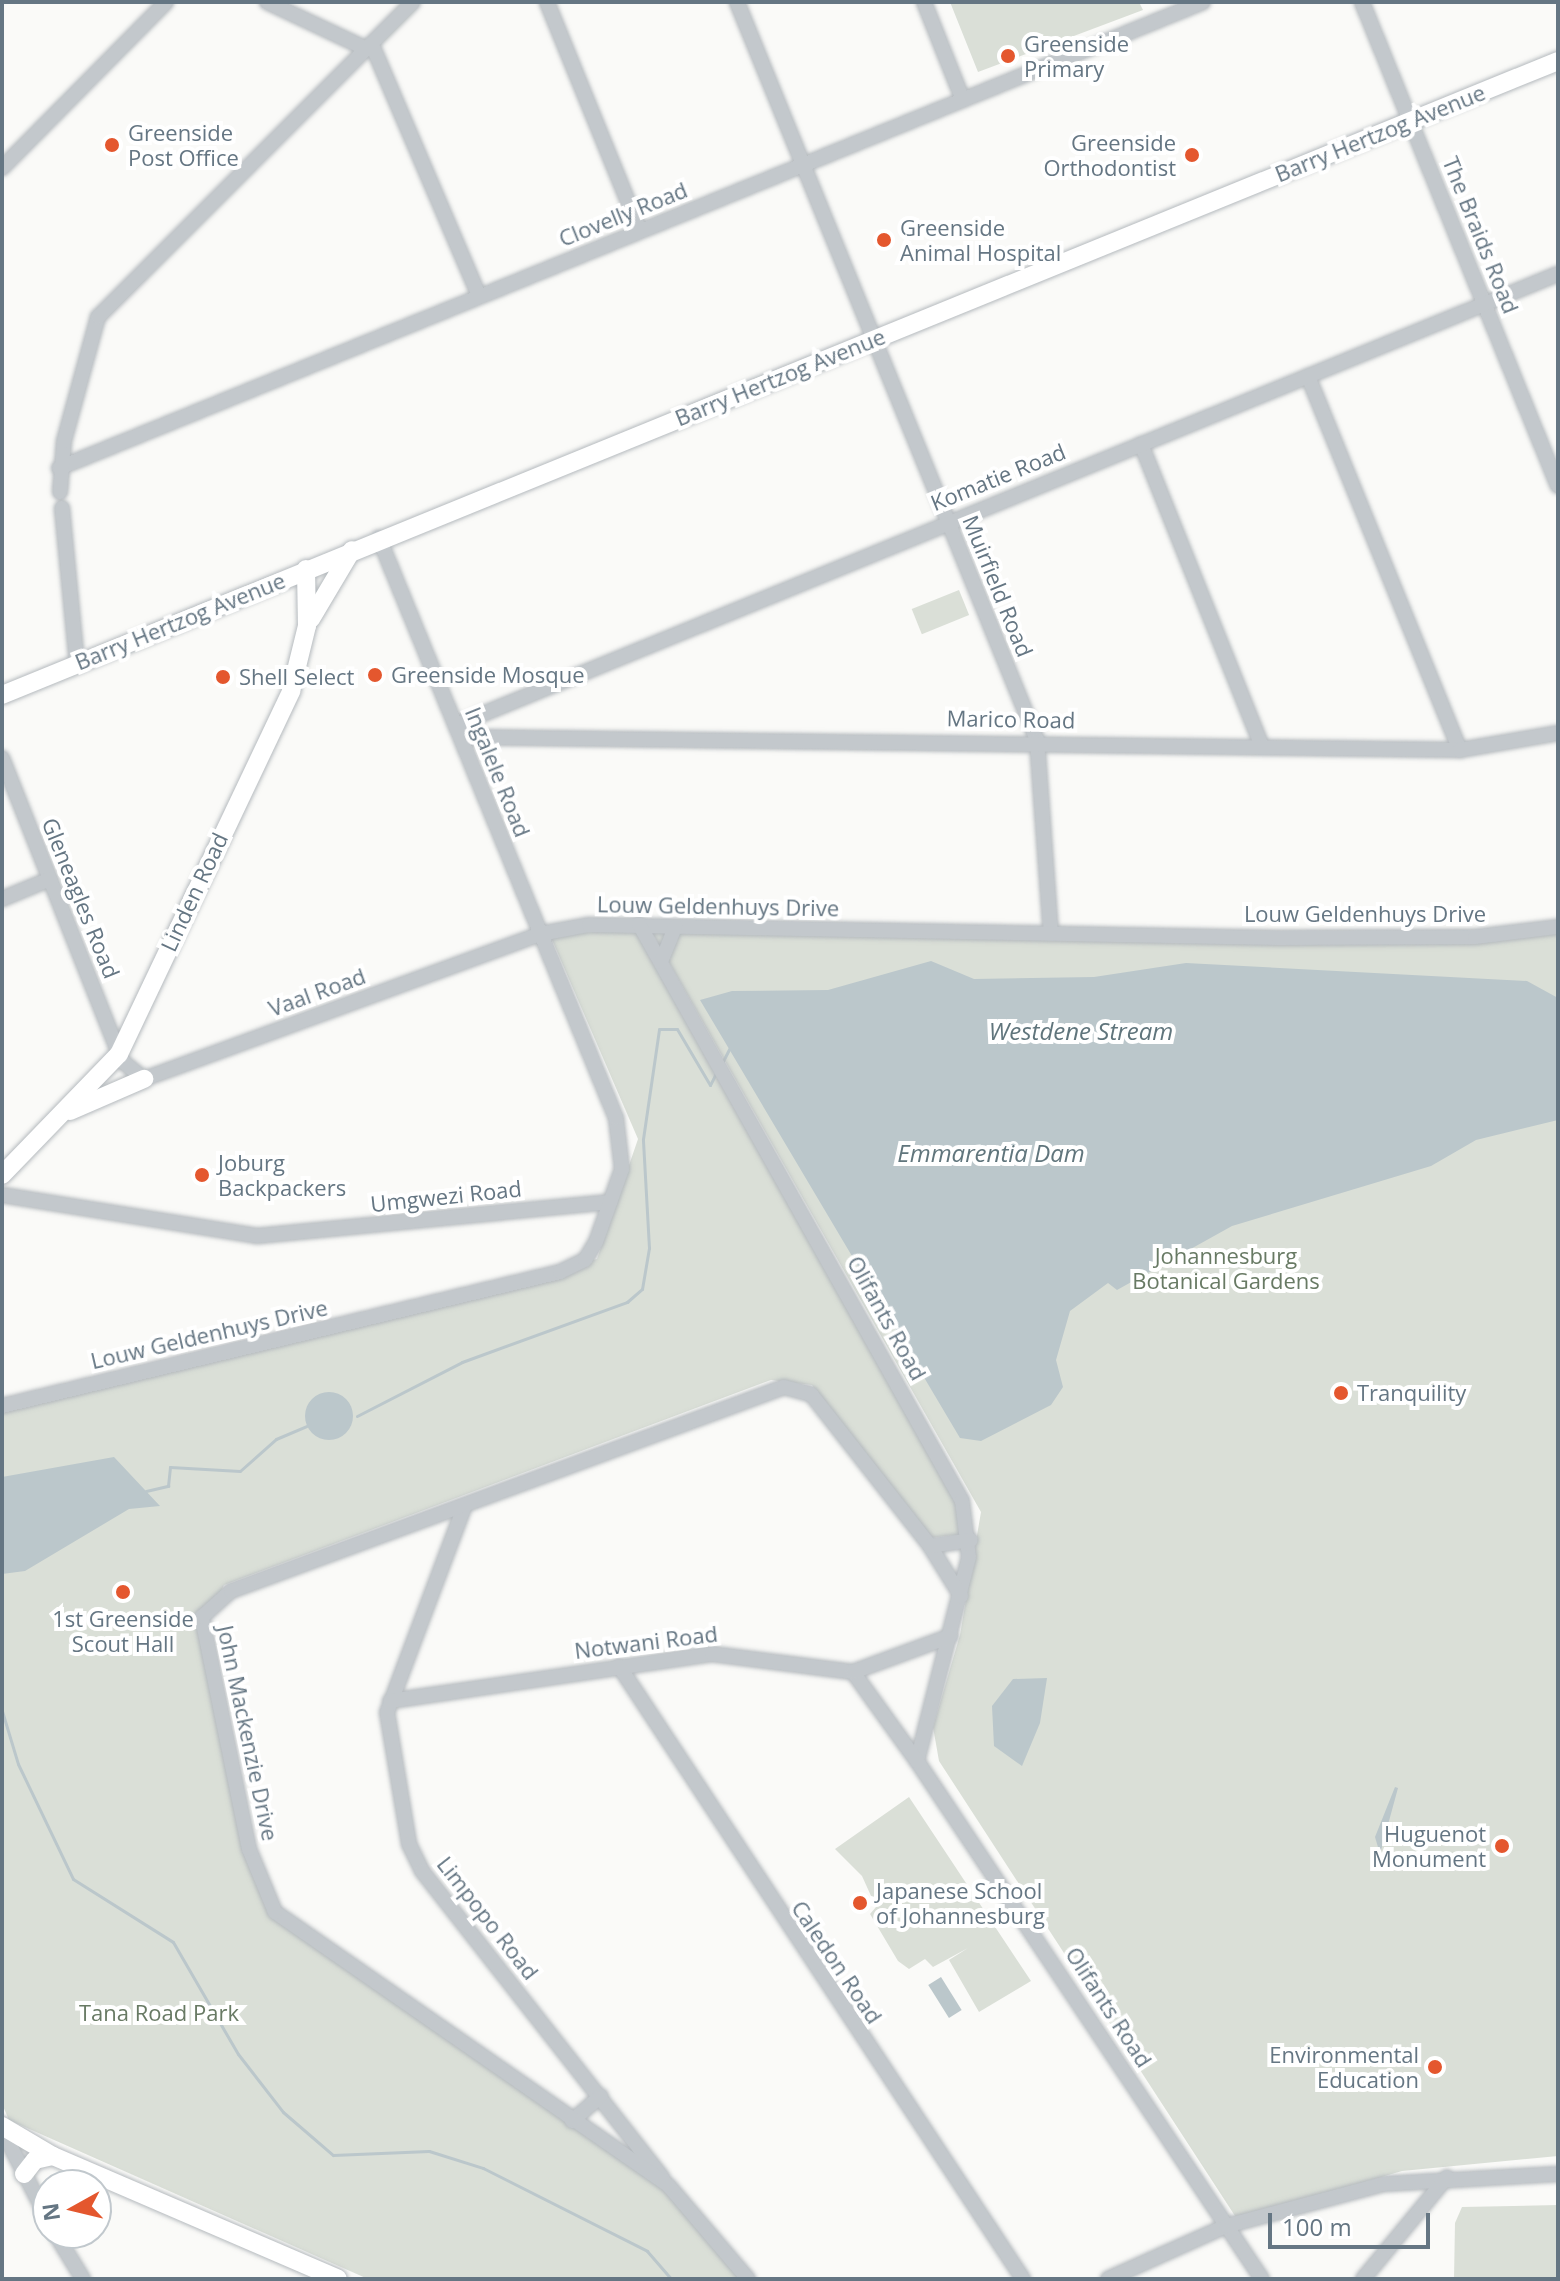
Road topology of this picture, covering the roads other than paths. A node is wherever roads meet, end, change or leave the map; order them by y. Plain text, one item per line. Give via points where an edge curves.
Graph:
1 (166, 2) edge
2 (267, 2) edge
3 (413, 2) edge
4 (547, 2) edge
5 (737, 2) edge
6 (924, 2) edge
7 (1203, 2) edge
8 (1362, 2) edge
9 (1175, 7) edge
10 (370, 47) junction
11 (1558, 61) edge
12 (963, 100) junction
13 (1410, 122) junction
14 (802, 165) junction
15 (2, 168) edge
16 (640, 231) junction
17 (1558, 274) edge
18 (479, 296) junction
19 (1485, 303) junction
20 (873, 339) junction
21 (1308, 376) junction
22 (1141, 444) junction
23 (59, 468) junction
24 (1558, 486) edge
25 (60, 492) dead end
26 (62, 508) dead end
27 (947, 521) junction
28 (379, 538) junction
29 (352, 550) junction
30 (306, 569) junction
31 (307, 626) junction
32 (77, 664) junction
33 (2, 695) edge
34 (458, 731) junction
35 (1558, 733) edge
36 (1037, 740) junction
37 (1262, 747) junction
38 (1460, 750) junction
39 (2, 758) edge
40 (50, 879) junction
41 (2, 899) edge
42 (639, 924) junction
43 (675, 927) junction
44 (1558, 927) edge
45 (1051, 933) junction
46 (540, 934) junction
47 (661, 962) junction
48 (119, 1054) junction
49 (144, 1079) junction
50 (67, 1112) junction
51 (2, 1175) edge
52 (2, 1195) edge
53 (610, 1202) junction
54 (2, 1406) edge
55 (465, 1505) junction
56 (971, 1540) junction
57 (930, 1546) junction
58 (961, 1596) junction
59 (951, 1636) junction
60 (619, 1666) junction
61 (853, 1672) junction
62 (390, 1701) junction
63 (917, 1761) junction
64 (601, 2096) junction
65 (572, 2121) junction
66 (3, 2129) edge
67 (53, 2156) junction
68 (24, 2174) junction
69 (1558, 2174) edge
70 (1447, 2177) junction
71 (668, 2185) junction
72 (32, 2189) edge
73 (1226, 2226) junction
74 (65, 2249) edge
75 (83, 2279) edge
76 (338, 2279) edge
77 (748, 2279) edge
78 (1023, 2279) edge
79 (1108, 2279) edge
80 (1262, 2279) edge
81 (1363, 2279) edge

1 - 15 street
2 - 10 street
3 - 10 street
4 - 16 street
5 - 14 street, Muirfield Road
6 - 12 street
7 - 9 street, Clovelly Road
8 - 13 street, The Braids Road
9 - 12 street, Clovelly Road
10 - 18 street
10 - 23 street via 98,317
11 - 13 main road, Barry Hertzog Avenue
12 - 14 street, Clovelly Road
13 - 19 street, The Braids Road
13 - 20 main road, Barry Hertzog Avenue
14 - 16 street, Clovelly Road
14 - 20 street, Muirfield Road
16 - 18 street, Clovelly Road
17 - 19 street, Komatie Road
18 - 23 street, Clovelly Road
19 - 21 street, Komatie Road
19 - 24 street, The Braids Road
20 - 27 street, Muirfield Road
20 - 28 main road, Barry Hertzog Avenue
21 - 22 street, Komatie Road
21 - 38 street
22 - 27 street, Komatie Road
22 - 37 street
23 - 25 street
26 - 32 street
27 - 34 street, Komatie Road
27 - 36 street, Muirfield Road
28 - 29 main road, Barry Hertzog Avenue
28 - 34 street, Ingalele Road
29 - 30 main road, Barry Hertzog Avenue
29 - 31 main road
30 - 31 main road, Linden Road
30 - 32 main road, Barry Hertzog Avenue
31 - 48 main road, Linden Road via 291,691
32 - 33 main road, Barry Hertzog Avenue
34 - 36 street, Marico Road
34 - 46 street, Ingalele Road
35 - 38 street, Marico Road
36 - 37 street, Marico Road
36 - 45 street, Muirfield Road
37 - 38 street, Marico Road
39 - 40 street, Gleneagles Road
40 - 41 street
40 - 48 street, Gleneagles Road
42 - 43 street, Louw Geldenhuys Drive
42 - 46 street, Louw Geldenhuys Drive
42 - 47 street, Olifants Road
43 - 45 street, Louw Geldenhuys Drive
43 - 47 street
44 - 45 street, Louw Geldenhuys Drive via 1447,938
46 - 49 street, Vaal Road
46 - 53 street, Louw Geldenhuys Drive via 622,1141
47 - 56 street, Olifants Road via 956,1486
48 - 49 street
48 - 50 main road, Linden Road
49 - 50 main road
50 - 51 main road, Linden Road
52 - 53 street, Umgwezi Road via 257,1236
53 - 54 street, Louw Geldenhuys Drive via 590,1254 569,1270
55 - 57 street, John Mackenzie Drive via 764,1392 795,1387 811,1394
55 - 62 street, Limpopo Road
55 - 65 street, John Mackenzie Drive via 222,1596 205,1609 202,1638 255,1871 275,1912
56 - 57 street
56 - 58 street, Olifants Road
57 - 58 street, John Mackenzie Drive
58 - 59 street, Olifants Road
59 - 61 street, Notwani Road
59 - 63 street, Olifants Road
60 - 61 street, Notwani Road via 735,1654
60 - 62 street, Notwani Road
60 - 78 street, Caledon Road
61 - 63 street, Olifants Road
62 - 64 street, Limpopo Road via 386,1742 416,1862
63 - 73 street, Olifants Road
64 - 65 street
64 - 71 street, Limpopo Road
65 - 71 street, John Mackenzie Drive
66 - 67 main road
66 - 68 street
67 - 68 main road via 35,2160
67 - 76 main road
68 - 72 street
69 - 70 street
70 - 73 street via 1384,2184
70 - 81 street
71 - 77 street, John Mackenzie Drive
73 - 79 street
73 - 80 street, Olifants Road
74 - 75 street

